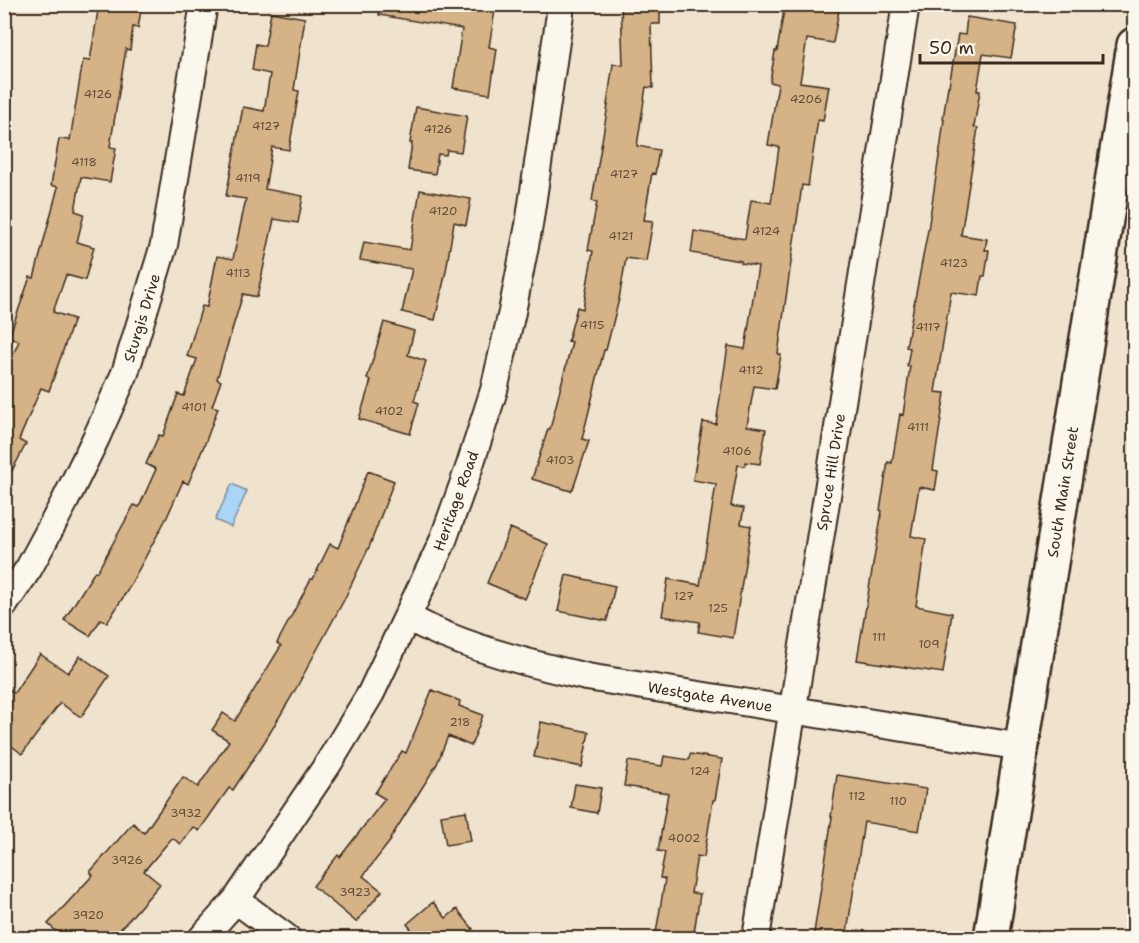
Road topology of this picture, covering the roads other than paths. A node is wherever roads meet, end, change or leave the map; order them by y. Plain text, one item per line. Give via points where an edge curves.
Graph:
1 (204, 4) edge
2 (558, 4) edge
3 (906, 4) edge
4 (1134, 45) edge
5 (4, 605) edge
6 (407, 617) junction
7 (793, 710) junction
8 (1022, 747) junction
9 (236, 900) junction
10 (202, 939) edge
11 (287, 939) edge
12 (756, 939) edge
13 (991, 939) edge

1 - 5 street, Sturgis Drive via 164,245 125,372 64,502
2 - 6 street, Heritage Road via 560,14 529,225 494,390 442,543
3 - 7 street, Spruce Hill Drive
4 - 8 street, South Main Street
6 - 7 street, Westgate Avenue via 442,635 530,664
6 - 9 street, Heritage Road via 352,724
7 - 8 street, Westgate Avenue
7 - 12 street, Spruce Hill Drive
8 - 13 street, South Main Street
9 - 10 street, Heritage Road
9 - 11 street

